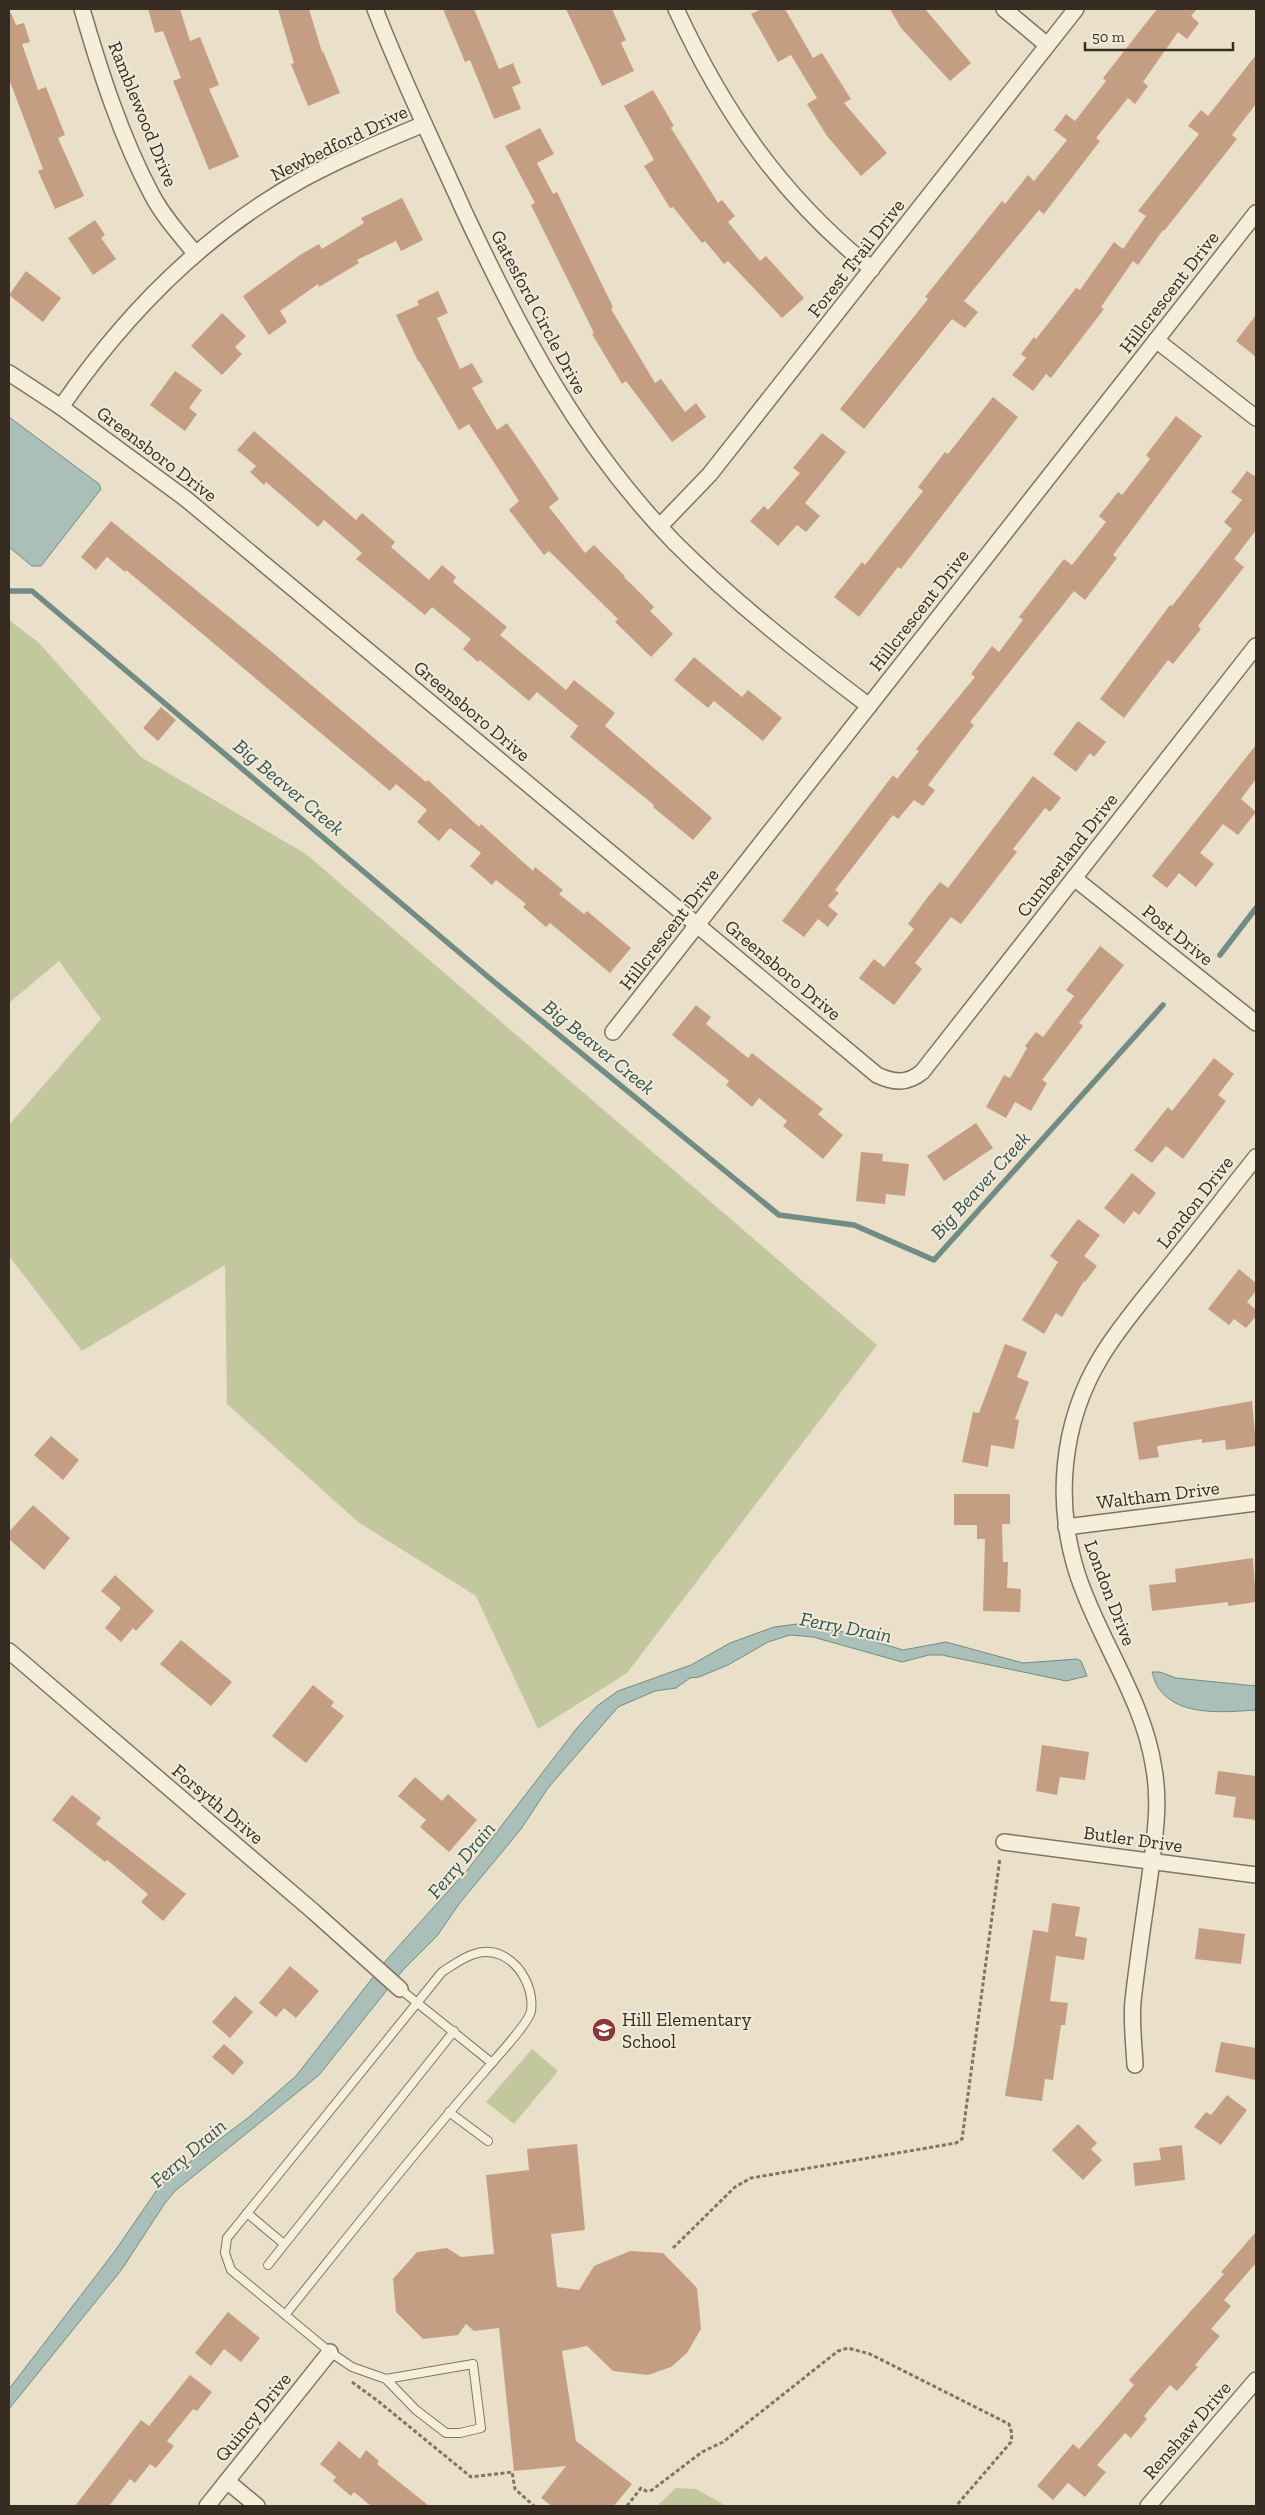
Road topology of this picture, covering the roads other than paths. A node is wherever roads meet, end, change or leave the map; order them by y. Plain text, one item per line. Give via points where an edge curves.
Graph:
1 (82, 9) edge
2 (375, 9) edge
3 (676, 9) edge
4 (1004, 9) edge
5 (1076, 9) edge
6 (1047, 46) junction
7 (424, 124) junction
8 (1256, 213) edge
9 (195, 253) junction
10 (872, 269) junction
11 (1156, 340) junction
12 (9, 373) edge
13 (60, 407) junction
14 (1256, 418) edge
15 (660, 526) junction
16 (1256, 646) edge
17 (869, 706) junction
18 (1074, 878) junction
19 (698, 925) junction
20 (1256, 1023) edge
21 (613, 1032) dead end
22 (904, 1082) joint
23 (1256, 1157) edge
24 (1256, 1503) edge
25 (1066, 1527) junction
26 (9, 1651) edge
27 (1002, 1848) road end
28 (1152, 1861) junction
29 (1256, 1876) edge
30 (398, 1987) joint
31 (417, 2001) junction
32 (454, 2031) junction
33 (492, 2062) junction
34 (1135, 2065) dead end
35 (449, 2112) junction
36 (488, 2141) dead end
37 (247, 2213) junction
38 (284, 2244) junction
39 (268, 2265) dead end
40 (286, 2315) junction
41 (330, 2352) junction
42 (386, 2379) junction
43 (1256, 2380) edge
44 (227, 2482) junction
45 (207, 2506) edge
46 (257, 2506) edge
47 (1148, 2506) edge

1 - 9 street, Ramblewood Drive via 105,82 148,187 162,212
2 - 7 street, Gatesford Circle Drive
3 - 10 street via 737,120 771,170 816,222
4 - 6 street
5 - 6 street, Forest Trail Drive
6 - 10 street, Forest Trail Drive
7 - 9 street, Newbedford Drive via 294,184
7 - 15 street, Gatesford Circle Drive via 494,276 546,374 599,454
8 - 11 street, Hillcrescent Drive
9 - 13 street, Newbedford Drive via 131,316
10 - 15 street, Forest Trail Drive via 710,474
11 - 14 street
11 - 17 street, Hillcrescent Drive
12 - 13 street, Greensboro Drive
13 - 19 street, Greensboro Drive via 186,499
15 - 17 street, Gatesford Circle Drive via 740,604
16 - 18 street, Cumberland Drive
17 - 19 street, Hillcrescent Drive
18 - 20 street, Post Drive
18 - 22 street, Cumberland Drive via 922,1072
19 - 21 street, Hillcrescent Drive
19 - 22 street, Greensboro Drive via 878,1075
23 - 25 street, London Drive via 1122,1327 1093,1372 1078,1408 1067,1449 1064,1486
24 - 25 street, Waltham Drive
25 - 28 street, London Drive via 1079,1578 1136,1704 1151,1751 1157,1795
26 - 30 street, Forsyth Drive
27 - 28 street, Butler Drive
28 - 29 street, Butler Drive
28 - 34 street, London Drive via 1133,2004
30 - 31 lane
31 - 32 lane
31 - 33 lane via 442,1972 479,1951 500,1954 518,1968 530,1987 531,2013
31 - 37 lane
32 - 33 lane
32 - 38 lane
33 - 35 lane
35 - 36 lane
35 - 40 lane
37 - 38 lane
37 - 40 lane via 227,2238 225,2253 231,2270
38 - 39 lane
40 - 41 lane
41 - 42 lane via 352,2367
41 - 44 street, Quincy Drive
42 - 42 lane via 416,2410 446,2433 481,2428 473,2364
43 - 47 street, Renshaw Drive
44 - 45 street, Quincy Drive
44 - 46 street

